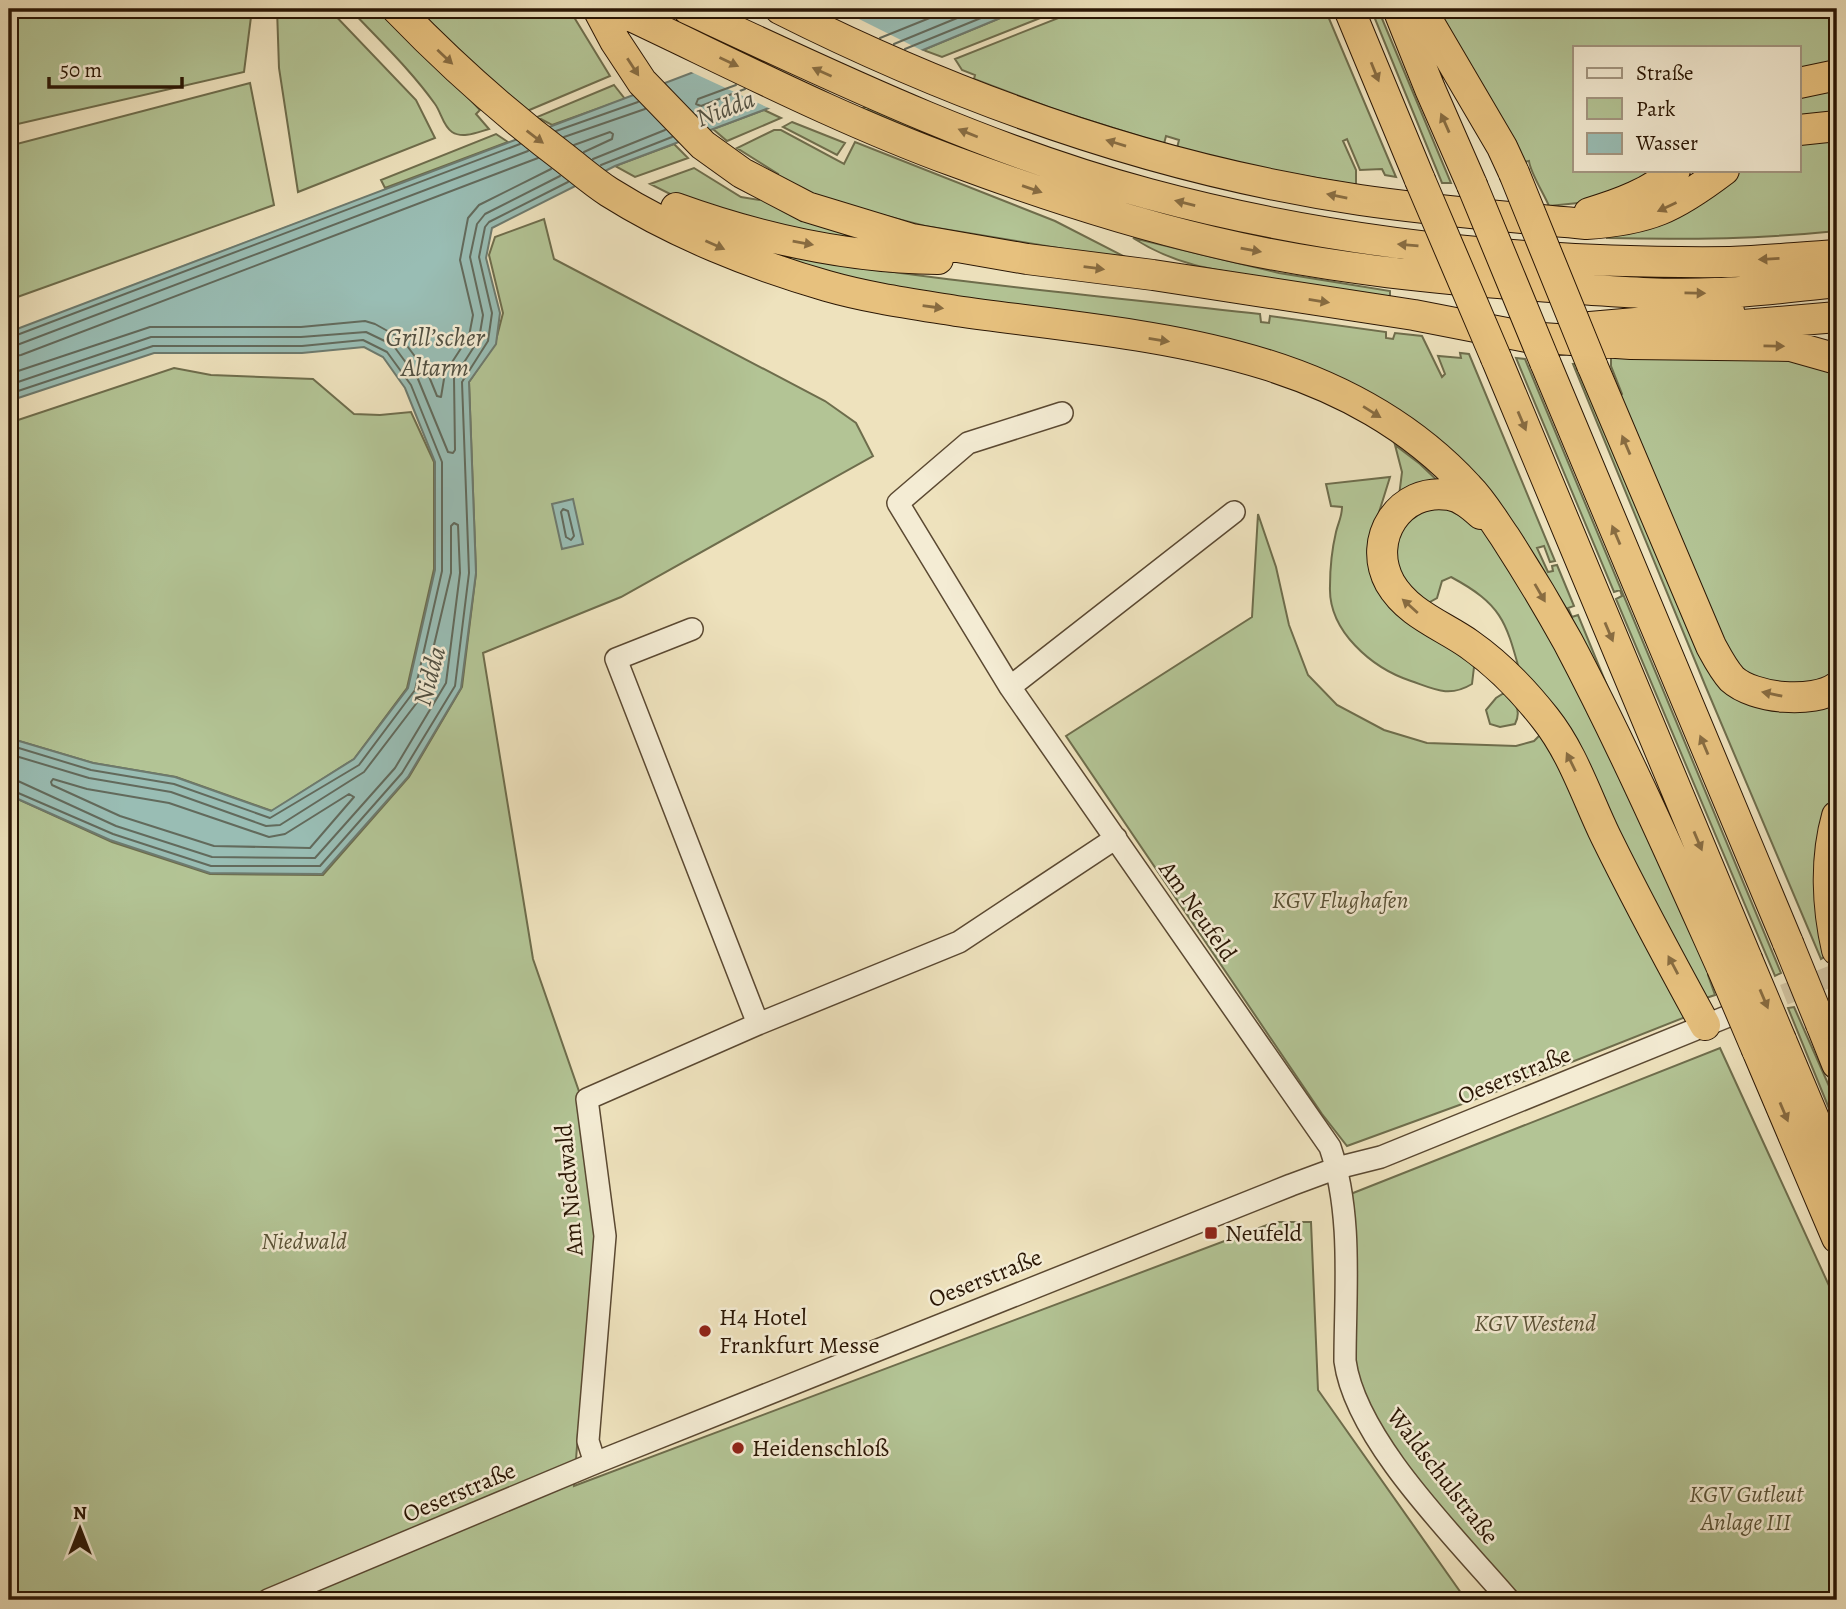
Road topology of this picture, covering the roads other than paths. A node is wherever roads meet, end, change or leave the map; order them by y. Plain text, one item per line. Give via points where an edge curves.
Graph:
1 (397, 9) edge
2 (598, 9) edge
3 (616, 9) edge
4 (780, 9) edge
5 (1349, 9) edge
6 (1398, 9) edge
7 (1421, 9) edge
8 (699, 14) edge
9 (1837, 75) edge
10 (1800, 83) edge
11 (1837, 126) edge
12 (1800, 131) edge
13 (1672, 172) edge
14 (1721, 172) edge
15 (660, 211) junction
16 (1527, 219) junction
17 (1837, 255) edge
18 (1027, 259) junction
19 (1837, 282) edge
20 (1837, 293) edge
21 (1414, 315) junction
22 (1837, 317) edge
23 (1569, 328) junction
24 (1837, 359) edge
25 (1062, 414) dead end
26 (1234, 512) dead end
27 (1504, 535) junction
28 (692, 629) dead end
29 (1010, 687) junction
30 (1837, 687) edge
31 (1837, 816) edge
32 (1116, 838) junction
33 (1835, 938) edge
34 (1734, 964) junction
35 (1716, 1021) joint
36 (758, 1024) junction
37 (1769, 1045) junction
38 (1837, 1064) edge
39 (1337, 1168) junction
40 (1837, 1173) edge
41 (1837, 1238) edge
42 (595, 1463) junction
43 (268, 1600) edge
44 (1509, 1600) edge

1 -> 15 highway via 508,116 564,158
2 -> 18 highway via 642,82 703,145 742,173 807,207 912,239
3 -> 19 highway via 854,121 988,174 1149,225 1240,248 1453,280 1626,292 1716,293
16 -> 4 highway via 1359,200 1184,164 935,81
5 -> 34 highway, bridge via 1496,358
38 -> 6 highway, bridge
30 -> 7 highway, bridge via 1813,696 1777,696 1734,681 1723,667 1514,173
17 -> 8 highway via 1731,262 1623,259 1437,248 1303,230 1147,193 986,141 884,100
9 - 10 highway
11 - 12 highway
13 - 16 highway via 1614,205 1582,215
14 -> 16 highway via 1678,202 1624,221 1586,224
15 -> 18 highway via 856,252
15 -> 27 highway via 766,266 830,287 910,304 1173,342 1306,377 1373,412 1423,446 1466,485
18 -> 21 highway
20 - 23 highway via 1647,322
21 - 23 highway
21 -> 24 highway via 1527,337 1791,346
22 - 23 highway via 1649,333
25 - 29 street, Am Neufeld via 968,443 898,503
26 - 29 street
27 -> 34 highway via 1592,687
35 -> 27 highway via 1606,836 1548,721 1500,667 1415,612 1384,567 1385,530 1407,505 1433,495 1462,499
28 - 36 street via 616,659
29 - 32 street, Am Neufeld
31 - 33 highway via 1829,883
32 - 36 street, Am Niedwald via 959,942
32 - 39 street, Am Neufeld via 1330,1147
34 -> 37 highway, bridge
35 - 39 street, Oeserstraße via 1381,1157
36 - 42 street, Am Niedwald via 587,1099 605,1236 588,1441
37 - 40 highway
37 -> 41 highway
39 - 42 street, Oeserstraße
39 - 44 street, Waldschulstraße via 1345,1242 1345,1361 1357,1405 1400,1471
42 - 43 street, Oeserstraße

